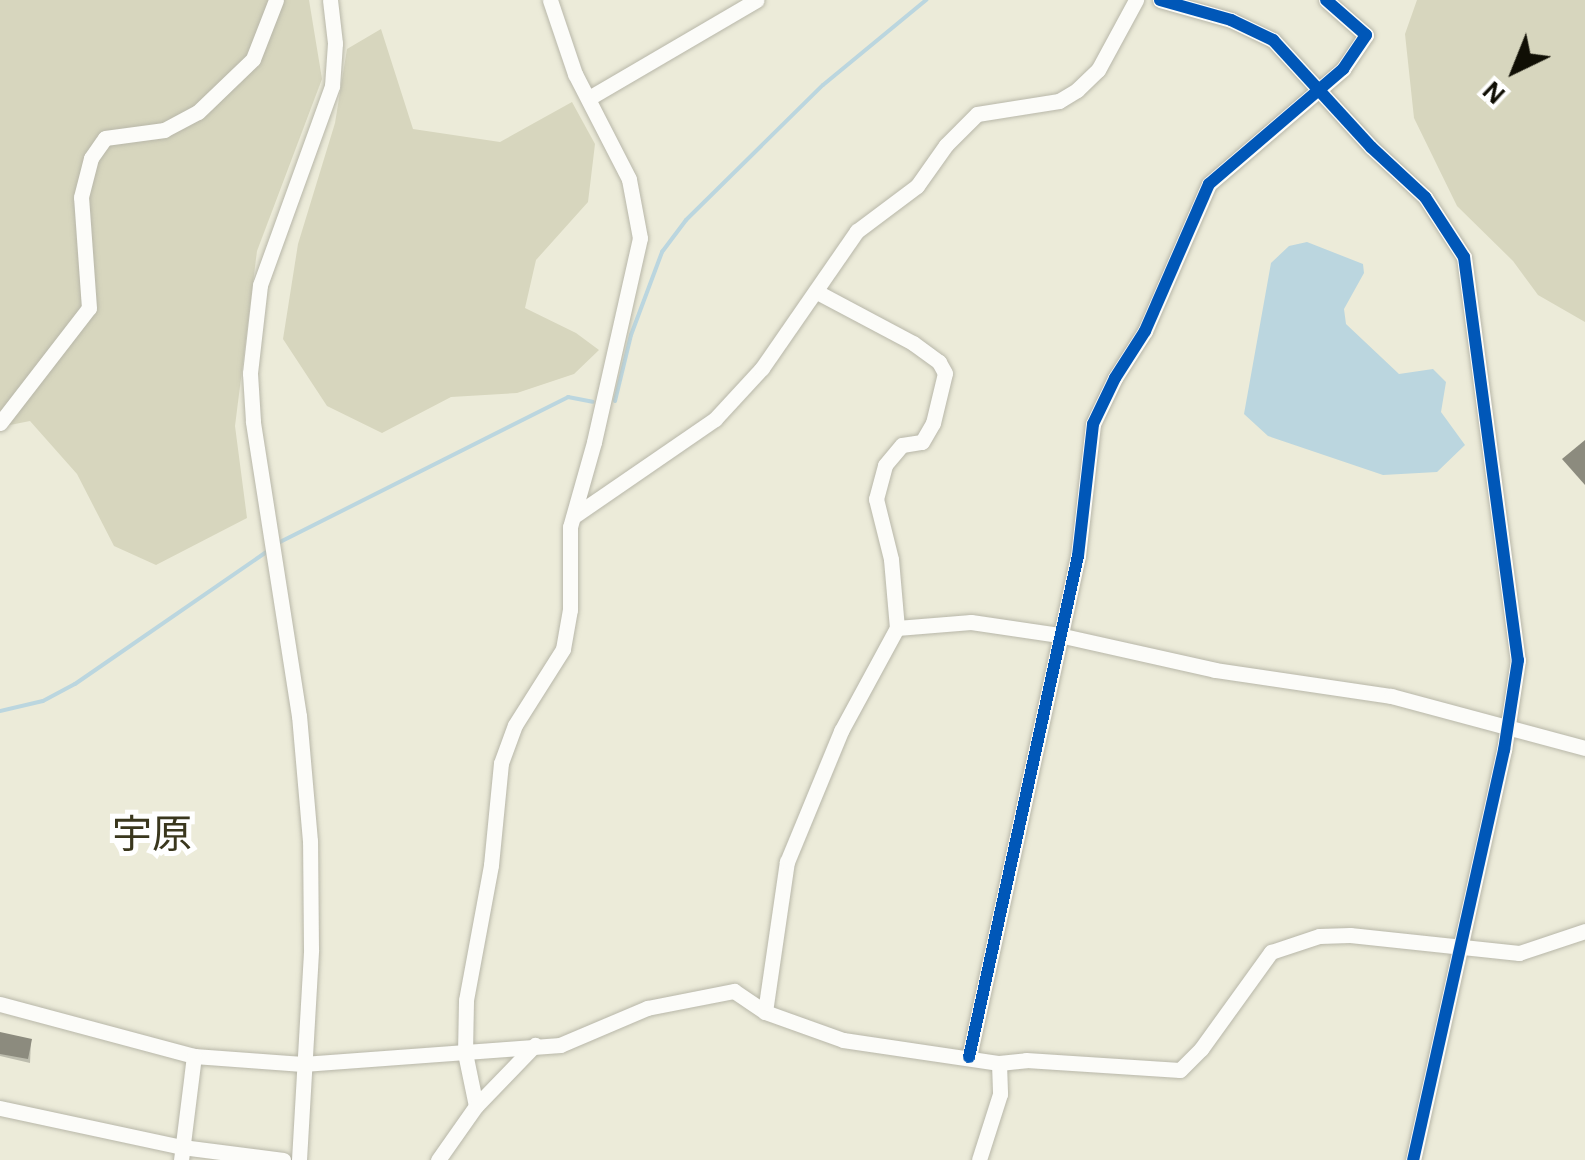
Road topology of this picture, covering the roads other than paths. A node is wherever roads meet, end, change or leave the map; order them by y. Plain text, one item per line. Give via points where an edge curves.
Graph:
1 (276, 0) edge
2 (330, 0) edge
3 (550, 0) edge
4 (757, 0) edge
5 (1136, 0) edge
6 (1160, 0) edge
7 (1326, 0) edge
8 (1318, 90) junction
9 (589, 98) junction
10 (817, 292) junction
11 (0, 423) edge
12 (574, 516) junction
13 (897, 628) junction
14 (1060, 635) junction
15 (1508, 725) junction
16 (1585, 748) edge
17 (1585, 931) edge
18 (1459, 947) junction
19 (0, 1004) edge
20 (765, 1012) junction
21 (535, 1045) junction
22 (465, 1052) junction
23 (194, 1056) junction
24 (969, 1056) junction
25 (999, 1063) junction
26 (303, 1064) junction
27 (476, 1106) junction
28 (0, 1108) edge
29 (182, 1154) edge
30 (283, 1160) edge
31 (300, 1160) edge
32 (438, 1160) edge
33 (979, 1160) edge
34 (1412, 1160) edge

1 - 11 street via 253,59 198,112 164,130 105,138 91,158 80,197 89,308
2 - 26 street via 332,86 260,285 250,373 310,841
3 - 9 street via 574,74
4 - 9 street
5 - 10 street via 1098,70 1078,90 1059,101 977,114 917,186 857,232
6 - 8 street via 1232,20 1273,40
7 - 8 street via 1366,36
8 - 14 street via 1209,184 1145,332 1093,424 1078,556
8 - 15 street via 1425,197 1464,257 1518,660
9 - 12 street via 630,179 640,238
10 - 12 street via 715,419
10 - 13 street via 913,344 945,372 932,424 922,442 902,445 885,465 876,499 891,559
12 - 22 street via 563,649 514,725 501,763 491,865 466,1000
13 - 14 street via 971,622
13 - 20 street via 841,731 787,862
14 - 15 street via 1216,670 1390,696
14 - 24 street
15 - 16 street
15 - 18 street
17 - 18 street via 1519,953
18 - 25 street via 1350,934 1271,952 1180,1070
18 - 34 street
19 - 23 street
20 - 21 street via 734,991 646,1008 560,1044
20 - 24 street via 843,1040
21 - 22 street
21 - 27 street
22 - 26 street
22 - 27 street
23 - 26 street
23 - 29 street
24 - 25 street
25 - 33 street via 1000,1094
26 - 31 street
27 - 32 street
28 - 29 street
29 - 30 street

